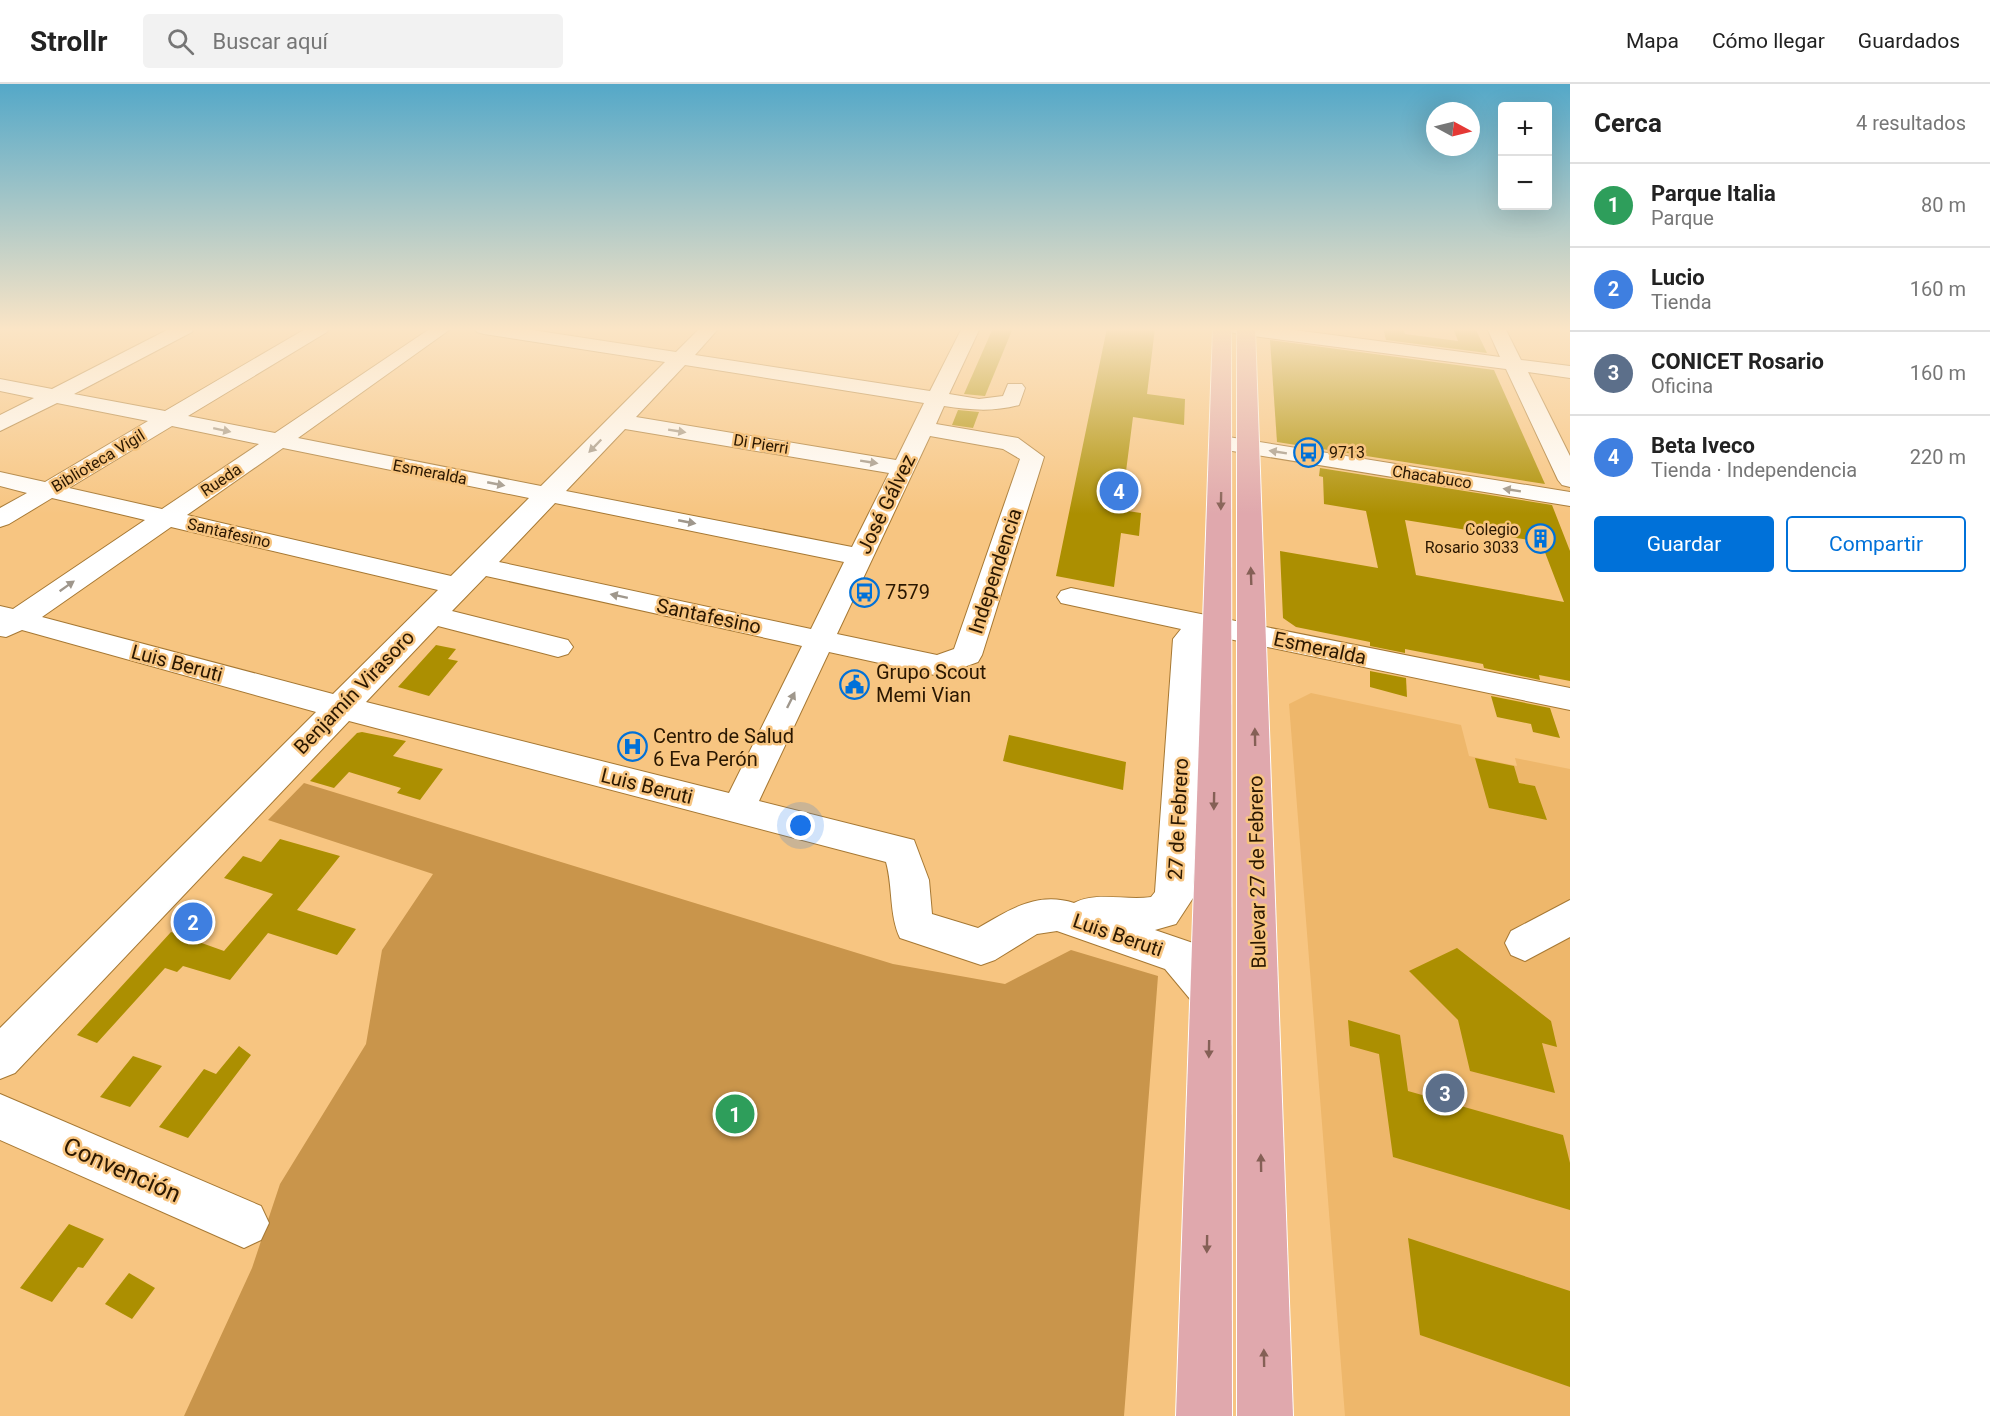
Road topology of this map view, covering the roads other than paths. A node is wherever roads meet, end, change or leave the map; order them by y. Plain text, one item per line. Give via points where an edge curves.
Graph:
1 (25, 390) edge
2 (65, 390) edge
3 (216, 390) edge
4 (352, 390) edge
5 (649, 390) edge
6 (880, 390) edge
7 (941, 390) edge
8 (1015, 390) edge
9 (1228, 390) edge
10 (1239, 390) edge
11 (1526, 390) edge
12 (54, 396) junction
13 (937, 399) junction
14 (168, 419) junction
15 (619, 421) junction
16 (0, 423) edge
17 (922, 428) junction
18 (278, 441) junction
19 (1234, 445) junction
20 (903, 468) junction
21 (0, 479) edge
22 (1570, 480) edge
23 (0, 495) edge
24 (547, 495) junction
25 (39, 496) junction
26 (1570, 499) edge
27 (0, 519) edge
28 (157, 524) junction
29 (860, 557) junction
30 (478, 566) junction
31 (1071, 597) dead end
32 (444, 601) junction
33 (6, 622) edge
34 (1225, 629) junction
35 (820, 640) junction
36 (558, 647) dead end
37 (939, 666) joint
38 (1570, 699) edge
39 (340, 707) junction
40 (738, 809) junction
41 (1057, 914) junction
42 (1570, 917) edge
43 (1525, 944) dead end
44 (1210, 991) junction
45 (0, 1058) edge
46 (0, 1117) edge
47 (244, 1223) dead end
48 (1204, 1416) edge
49 (1265, 1416) edge

1 - 12 street, Esmeralda
2 - 12 street
3 - 14 street, Biblioteca Vigil
4 - 18 street, Rueda
5 - 15 street, Benjamín Virasoro
6 - 13 street
7 - 13 street, José Gálvez
8 - 13 street via 1012,401 993,405
9 - 19 main road, Bulevar 27 de Febrero
10 - 19 main road, Bulevar 27 de Febrero
11 - 22 street
12 - 14 street, Esmeralda
12 - 16 street
13 - 17 street, José Gálvez
14 -> 18 street, Esmeralda
14 - 25 street, Biblioteca Vigil
15 -> 20 street, Di Pierri
15 -> 24 street, Benjamín Virasoro
17 - 20 street, José Gálvez
17 - 37 street, Independencia via 1010,443 1032,457 968,655
18 -> 24 street, Esmeralda
18 - 28 street, Rueda
26 -> 19 street, Chacabuco
19 - 34 main road, Bulevar 27 de Febrero
20 - 29 street, José Gálvez
21 - 25 street, Santafesino
23 - 25 street, Santafesino
24 -> 29 street, Esmeralda
24 - 30 street, Benjamín Virasoro
25 - 27 street, Biblioteca Vigil
25 - 28 street, Santafesino
28 - 32 street, Santafesino
33 -> 28 street, Rueda
29 - 35 street, José Gálvez
30 - 32 street, Benjamín Virasoro
35 -> 30 street, Santafesino
31 - 34 street, Esmeralda
32 - 36 street, Santafesino
32 - 39 street, Benjamín Virasoro
33 - 39 street, Luis Beruti
34 - 38 street, Esmeralda
34 - 41 street, 27 de Febrero via 1188,639 1174,898 1162,912 1142,915
34 -> 44 main road, Bulevar 27 de Febrero
49 -> 34 main road, Bulevar 27 de Febrero
35 - 37 street, Santafesino
40 -> 35 street, José Gálvez
39 - 40 street, Luis Beruti
39 - 45 street, Benjamín Virasoro
40 - 41 street, Luis Beruti via 901,851 910,880 914,926 981,947 1029,919
41 - 44 street, Luis Beruti via 1179,956
42 - 43 street
44 -> 48 main road, Bulevar 27 de Febrero
46 - 47 street, Convención

